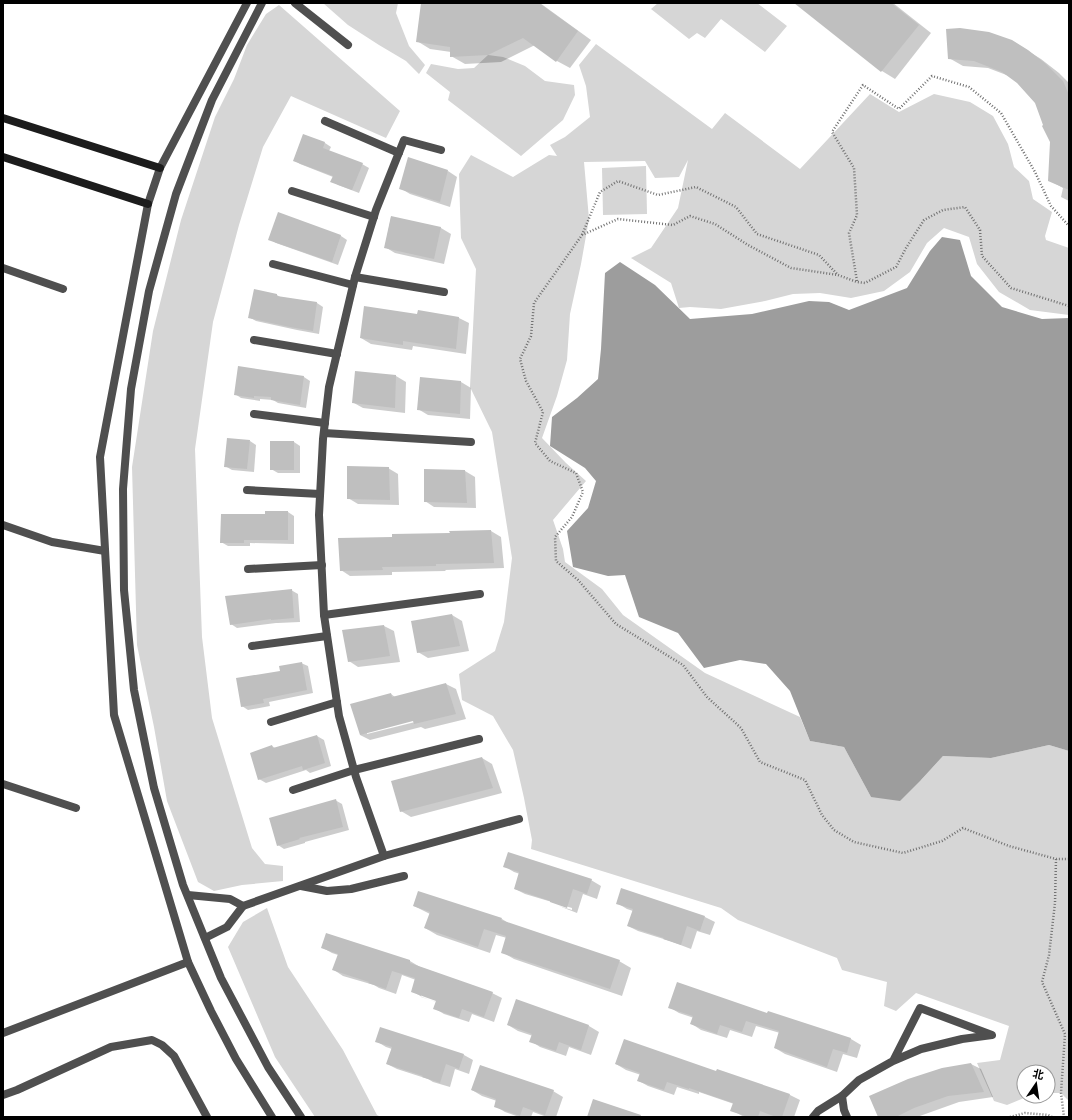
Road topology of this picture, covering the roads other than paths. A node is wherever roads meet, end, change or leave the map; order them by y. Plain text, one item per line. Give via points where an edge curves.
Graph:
1 (247, 3) edge
2 (262, 3) edge
3 (295, 3) edge
4 (348, 45) dead end
5 (3, 118) edge
6 (325, 121) dead end
7 (441, 150) dead end
8 (399, 153) junction
9 (3, 157) edge
10 (160, 168) junction
11 (292, 191) dead end
12 (148, 204) junction
13 (374, 217) junction
14 (273, 264) dead end
15 (3, 268) edge
16 (354, 281) junction
17 (63, 289) dead end
18 (444, 292) dead end
19 (254, 340) dead end
20 (337, 354) junction
21 (254, 414) dead end
22 (325, 423) junction
23 (324, 433) junction
24 (472, 442) dead end
25 (247, 490) dead end
26 (320, 494) junction
27 (3, 525) edge
28 (105, 552) junction
29 (322, 565) junction
30 (248, 569) dead end
31 (480, 594) dead end
32 (324, 615) junction
33 (327, 636) junction
34 (252, 646) dead end
35 (337, 702) junction
36 (270, 722) dead end
37 (479, 739) dead end
38 (354, 770) junction
39 (3, 784) edge
40 (293, 790) dead end
41 (76, 808) dead end
42 (519, 820) dead end
43 (384, 856) junction
44 (404, 876) dead end
45 (300, 885) junction
46 (188, 895) junction
47 (243, 906) junction
48 (205, 938) junction
49 (188, 962) junction
50 (3, 1033) edge
51 (893, 1061) junction
52 (3, 1095) edge
53 (842, 1096) junction
54 (207, 1117) edge
55 (272, 1117) edge
56 (301, 1117) edge
57 (812, 1117) edge
58 (847, 1117) edge

1 - 10 street
2 - 46 street via 212,100 176,194 148,298 131,389 122,489 124,590 134,690 154,788
3 - 4 street
5 - 10 main road
6 - 8 street
7 - 8 street via 404,140
8 - 13 street
9 - 12 main road
10 - 12 street
11 - 13 street
12 - 28 street via 100,457
13 - 16 street
14 - 16 street
15 - 17 street
16 - 18 street
16 - 20 street
19 - 20 street
20 - 22 street via 329,387
21 - 22 street
22 - 23 street
23 - 24 street
23 - 26 street
25 - 26 street
26 - 29 street
27 - 28 street via 52,542
28 - 49 street via 114,715
29 - 30 street
29 - 32 street
31 - 32 street
32 - 33 street
33 - 34 street
33 - 35 street
35 - 36 street
35 - 38 street
37 - 38 street
38 - 40 street
38 - 43 street
39 - 41 street
42 - 43 street
43 - 45 street
44 - 45 street via 351,889 327,891
45 - 47 street
46 - 47 street via 230,899
46 - 48 street
47 - 48 street via 227,927
48 - 56 street via 221,978 268,1067
49 - 50 street
49 - 55 street via 236,1059
51 - 51 street via 921,1049 992,1035 920,1008
51 - 53 street via 859,1080
52 - 54 street via 111,1047 152,1040 174,1056
53 - 57 street
53 - 58 street

